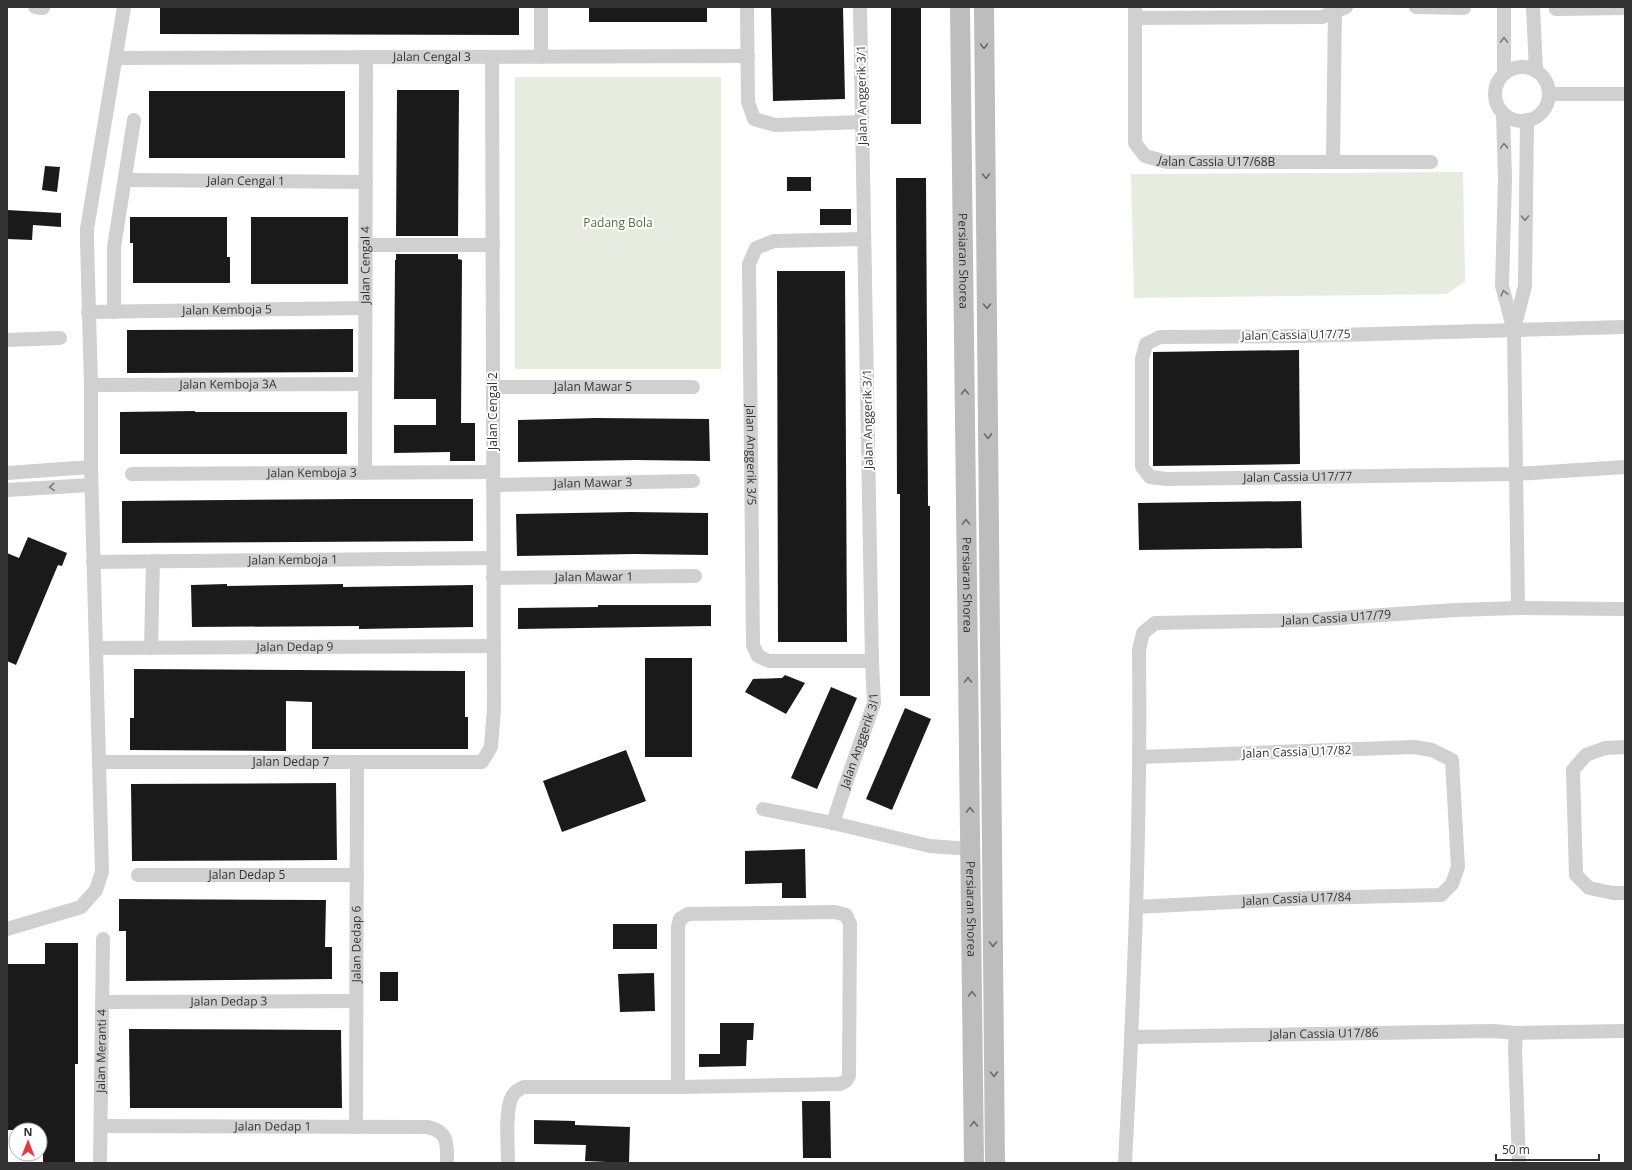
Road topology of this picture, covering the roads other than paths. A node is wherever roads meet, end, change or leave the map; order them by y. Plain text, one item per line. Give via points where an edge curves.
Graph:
1 (124, 7) edge
2 (541, 7) edge
3 (747, 7) edge
4 (860, 7) edge
5 (960, 7) edge
6 (984, 7) edge
7 (1416, 7) edge
8 (1504, 7) edge
9 (1533, 7) edge
10 (1338, 8) edge
11 (1464, 8) edge
12 (1625, 8) edge
13 (1556, 9) dead end
14 (1135, 12) edge
15 (748, 56) junction
16 (366, 57) junction
17 (492, 57) junction
18 (541, 57) junction
19 (116, 58) junction
20 (1536, 71) junction
21 (1504, 74) junction
22 (1549, 94) junction
23 (1625, 94) edge
24 (1503, 113) junction
25 (134, 120) dead end
26 (1527, 120) junction
27 (862, 122) junction
28 (1333, 162) junction
29 (1431, 162) dead end
30 (126, 180) junction
31 (366, 182) junction
32 (864, 239) junction
33 (365, 245) junction
34 (492, 245) junction
35 (365, 308) junction
36 (88, 312) junction
37 (114, 312) junction
38 (1625, 328) edge
39 (1514, 331) junction
40 (60, 338) dead end
41 (7, 340) edge
42 (365, 384) junction
43 (91, 385) junction
44 (493, 387) junction
45 (694, 387) dead end
46 (1142, 410) joint
47 (91, 467) junction
48 (1625, 467) edge
49 (7, 473) edge
50 (364, 473) junction
51 (132, 474) dead end
52 (1516, 474) junction
53 (493, 479) junction
54 (694, 481) dead end
55 (91, 484) junction
56 (7, 490) edge
57 (493, 558) junction
58 (153, 561) junction
59 (93, 562) junction
60 (695, 576) dead end
61 (493, 578) junction
62 (1518, 608) junction
63 (1625, 609) edge
64 (494, 646) junction
65 (96, 648) junction
66 (151, 648) junction
67 (872, 661) junction
68 (1625, 747) edge
69 (1140, 757) junction
70 (99, 762) junction
71 (357, 762) junction
72 (482, 762) joint
73 (991, 788) junction
74 (763, 810) dead end
75 (833, 823) junction
76 (970, 849) junction
77 (138, 874) dead end
78 (357, 874) junction
79 (1452, 884) joint
80 (1625, 893) edge
81 (1136, 907) junction
82 (993, 913) junction
83 (7, 929) edge
84 (104, 939) dead end
85 (356, 1001) junction
86 (103, 1002) junction
87 (1625, 1031) edge
88 (1516, 1033) junction
89 (1132, 1037) junction
90 (678, 1088) junction
91 (101, 1126) junction
92 (356, 1127) junction
93 (100, 1163) edge
94 (447, 1163) edge
95 (508, 1163) edge
96 (974, 1163) edge
97 (995, 1163) edge
98 (1125, 1163) edge
99 (1519, 1163) edge

1 - 19 street
2 - 18 street
3 - 15 street
4 - 27 street, Jalan Anggerik 3/1
76 -> 5 main road, Persiaran Shorea
6 -> 73 main road, Persiaran Shorea
7 - 11 street
21 -> 8 street
9 - 20 street
10 - 14 street via 1322,17
10 - 28 street
12 - 13 street
14 - 28 street, Jalan Cassia U17/68B via 1136,143 1145,156 1167,162
15 - 18 street, Jalan Cengal 3
15 - 27 street via 748,102 754,119 775,125
16 - 17 street, Jalan Cengal 3
16 - 19 street, Jalan Cengal 3
16 - 31 street, Jalan Cengal 4
17 - 18 street, Jalan Cengal 3
17 - 34 street, Jalan Cengal 2
19 - 36 street via 87,229
20 - 21 street via 1528,67 1519,67
20 - 22 street via 1543,77
21 - 24 street via 1498,80 1495,93 1498,106
22 - 23 street
22 - 26 street via 1543,111
24 - 26 street via 1510,118
39 -> 24 street via 1502,286 1505,179
25 - 30 street
26 -> 39 street via 1525,286
27 - 32 street, Jalan Anggerik 3/1
28 - 29 street, Jalan Cassia U17/68B
30 - 31 street, Jalan Cengal 1
30 - 37 street via 114,247
31 - 33 street, Jalan Cengal 4
32 - 67 street, Jalan Anggerik 3/1
32 - 67 street, Jalan Anggerik 3/5 via 774,241 756,248 749,264 753,645 758,656 769,661
33 - 34 street
33 - 35 street, Jalan Cengal 4
34 - 44 street, Jalan Cengal 2
35 - 37 street, Jalan Kemboja 5
35 - 42 street, Jalan Cengal 4
36 - 37 street, Jalan Kemboja 5
36 - 43 street
38 - 39 street, Jalan Cassia U17/75
39 - 46 street, Jalan Cassia U17/75 via 1160,337 1146,344 1142,359
39 - 52 street
40 - 41 street
42 - 43 street, Jalan Kemboja 3A
42 - 50 street, Jalan Cengal 4
43 - 47 street
44 - 45 street, Jalan Mawar 5
44 - 53 street, Jalan Cengal 2
46 - 52 street, Jalan Cassia U17/77 via 1142,467 1150,477 1167,479
47 - 49 street
47 - 55 street
48 - 52 street
50 - 51 street, Jalan Kemboja 3
50 - 53 street, Jalan Kemboja 3
52 - 62 street
53 - 54 street, Jalan Mawar 3
53 - 57 street, Jalan Cengal 2
55 -> 56 street
55 - 59 street
57 - 58 street, Jalan Kemboja 1
57 - 61 street, Jalan Cengal 2
58 - 59 street, Jalan Kemboja 1
58 - 66 street
59 - 65 street
60 - 61 street, Jalan Mawar 1
61 - 64 street, Jalan Cengal 2
62 - 63 street, Jalan Cassia U17/79
62 - 69 street, Jalan Cassia U17/79 via 1310,620 1155,623 1143,633 1139,650
64 - 66 street, Jalan Dedap 9
64 - 72 street, Jalan Cengal 2 via 491,746
65 - 66 street, Jalan Dedap 9
65 - 70 street
67 - 75 street, Jalan Anggerik 3/1 via 874,703
68 - 80 street via 1604,748 1586,755 1573,770 1576,875 1589,888
69 - 79 street, Jalan Cassia U17/82 via 1414,747 1432,750 1452,760 1458,867
69 - 81 street
70 - 71 street, Jalan Dedap 7
70 - 83 street via 102,872 96,890 81,907
71 - 72 street, Jalan Dedap 7
71 - 78 street, Jalan Dedap 6
73 - 76 main road via 981,839
73 - 82 main road, Persiaran Shorea
74 - 75 street
75 - 76 street via 930,846
76 - 82 main road via 978,856 986,900
96 -> 76 main road, Persiaran Shorea
77 - 78 street, Jalan Dedap 5
78 - 85 street, Jalan Dedap 6
79 - 81 street, Jalan Cassia U17/84 via 1441,895 1309,898
81 - 89 street
82 -> 97 main road, Persiaran Shorea
84 - 86 street, Jalan Meranti 4
85 - 86 street, Jalan Dedap 3
85 - 92 street, Jalan Dedap 6
86 - 91 street, Jalan Meranti 4
87 - 88 street, Jalan Cassia U17/86
88 - 89 street, Jalan Cassia U17/86 via 1493,1031
88 - 99 street
89 - 98 street
90 - 90 street via 840,1084 846,1081 849,1076 850,924 846,915 835,912 688,914 680,919
90 - 95 street via 524,1086 511,1099
91 - 92 street, Jalan Dedap 1
91 - 93 street, Jalan Meranti 4
92 - 94 street, Jalan Dedap 1 via 437,1129 447,1143

